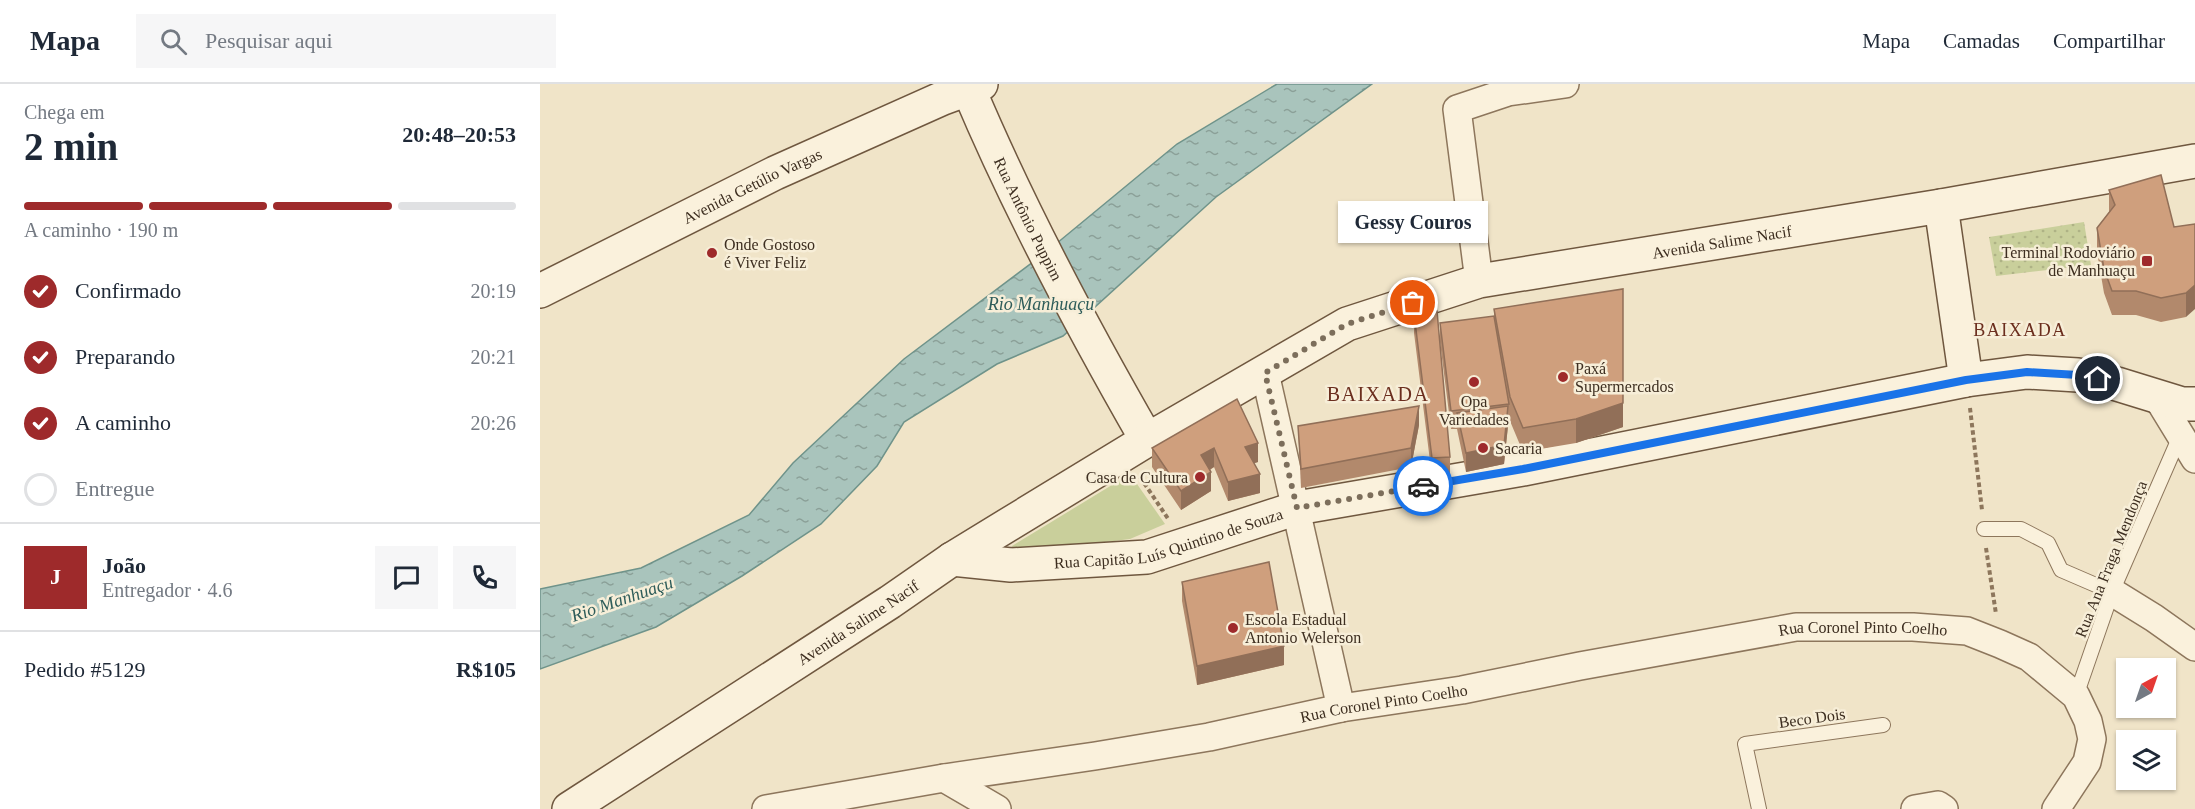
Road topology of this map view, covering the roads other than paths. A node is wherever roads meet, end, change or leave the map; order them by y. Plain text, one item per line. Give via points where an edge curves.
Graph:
1 (1565, 84) edge
2 (975, 87) edge
3 (2195, 161) edge
4 (1941, 206) junction
5 (1479, 281) junction
6 (542, 284) edge
7 (1265, 373) junction
8 (1966, 380) junction
9 (2157, 397) junction
10 (2195, 404) edge
11 (2180, 436) junction
12 (1136, 447) junction
13 (2195, 459) edge
14 (1297, 508) junction
15 (1984, 529) dead end
16 (952, 559) junction
17 (2112, 592) junction
18 (2195, 647) edge
19 (2076, 696) junction
20 (1341, 708) junction
21 (1883, 725) dead end
22 (944, 778) junction
23 (578, 808) edge
24 (766, 809) edge
25 (997, 809) edge
26 (1759, 809) edge
27 (1915, 809) edge
28 (1944, 809) edge
29 (2056, 809) edge

1 - 5 street via 1508,92 1457,110
2 - 6 street, Avenida Getúlio Vargas via 775,173
2 - 12 street, Rua Antônio Puppim via 1041,243 1091,342
3 - 4 street, Avenida Salime Nacif
4 - 5 street, Avenida Salime Nacif
4 - 8 street
5 - 7 street, Avenida Salime Nacif via 1347,324
7 - 12 street, Avenida Salime Nacif
7 - 14 street
8 - 9 street, Rua Capitão Luís Quintino de Souza via 2027,372 2078,375
8 - 14 street, Rua Capitão Luís Quintino de Souza via 1523,469
9 - 10 street, Rua Capitão Luís Quintino de Souza
9 - 11 street
11 - 13 street
11 - 17 lane, Rua Ana Fraga Mendonça
12 - 16 street, Avenida Salime Nacif
14 - 16 street, Rua Capitão Luís Quintino de Souza via 1147,557 1011,565
14 - 20 street
15 - 17 lane via 2020,529 2048,543 2061,570
16 - 23 street, Avenida Salime Nacif
17 - 18 street
17 - 19 lane, Rua Ana Fraga Mendonça
19 - 20 street, Rua Coronel Pinto Coelho via 2029,657 1967,631 1796,627 1462,690
19 - 29 street via 2092,740 2087,762
20 - 22 street, Rua Coronel Pinto Coelho via 1209,736
21 - 26 lane, Beco Dois via 1745,744
22 - 24 street, Rua Coronel Pinto Coelho
22 - 25 street
27 - 28 street via 1938,805

